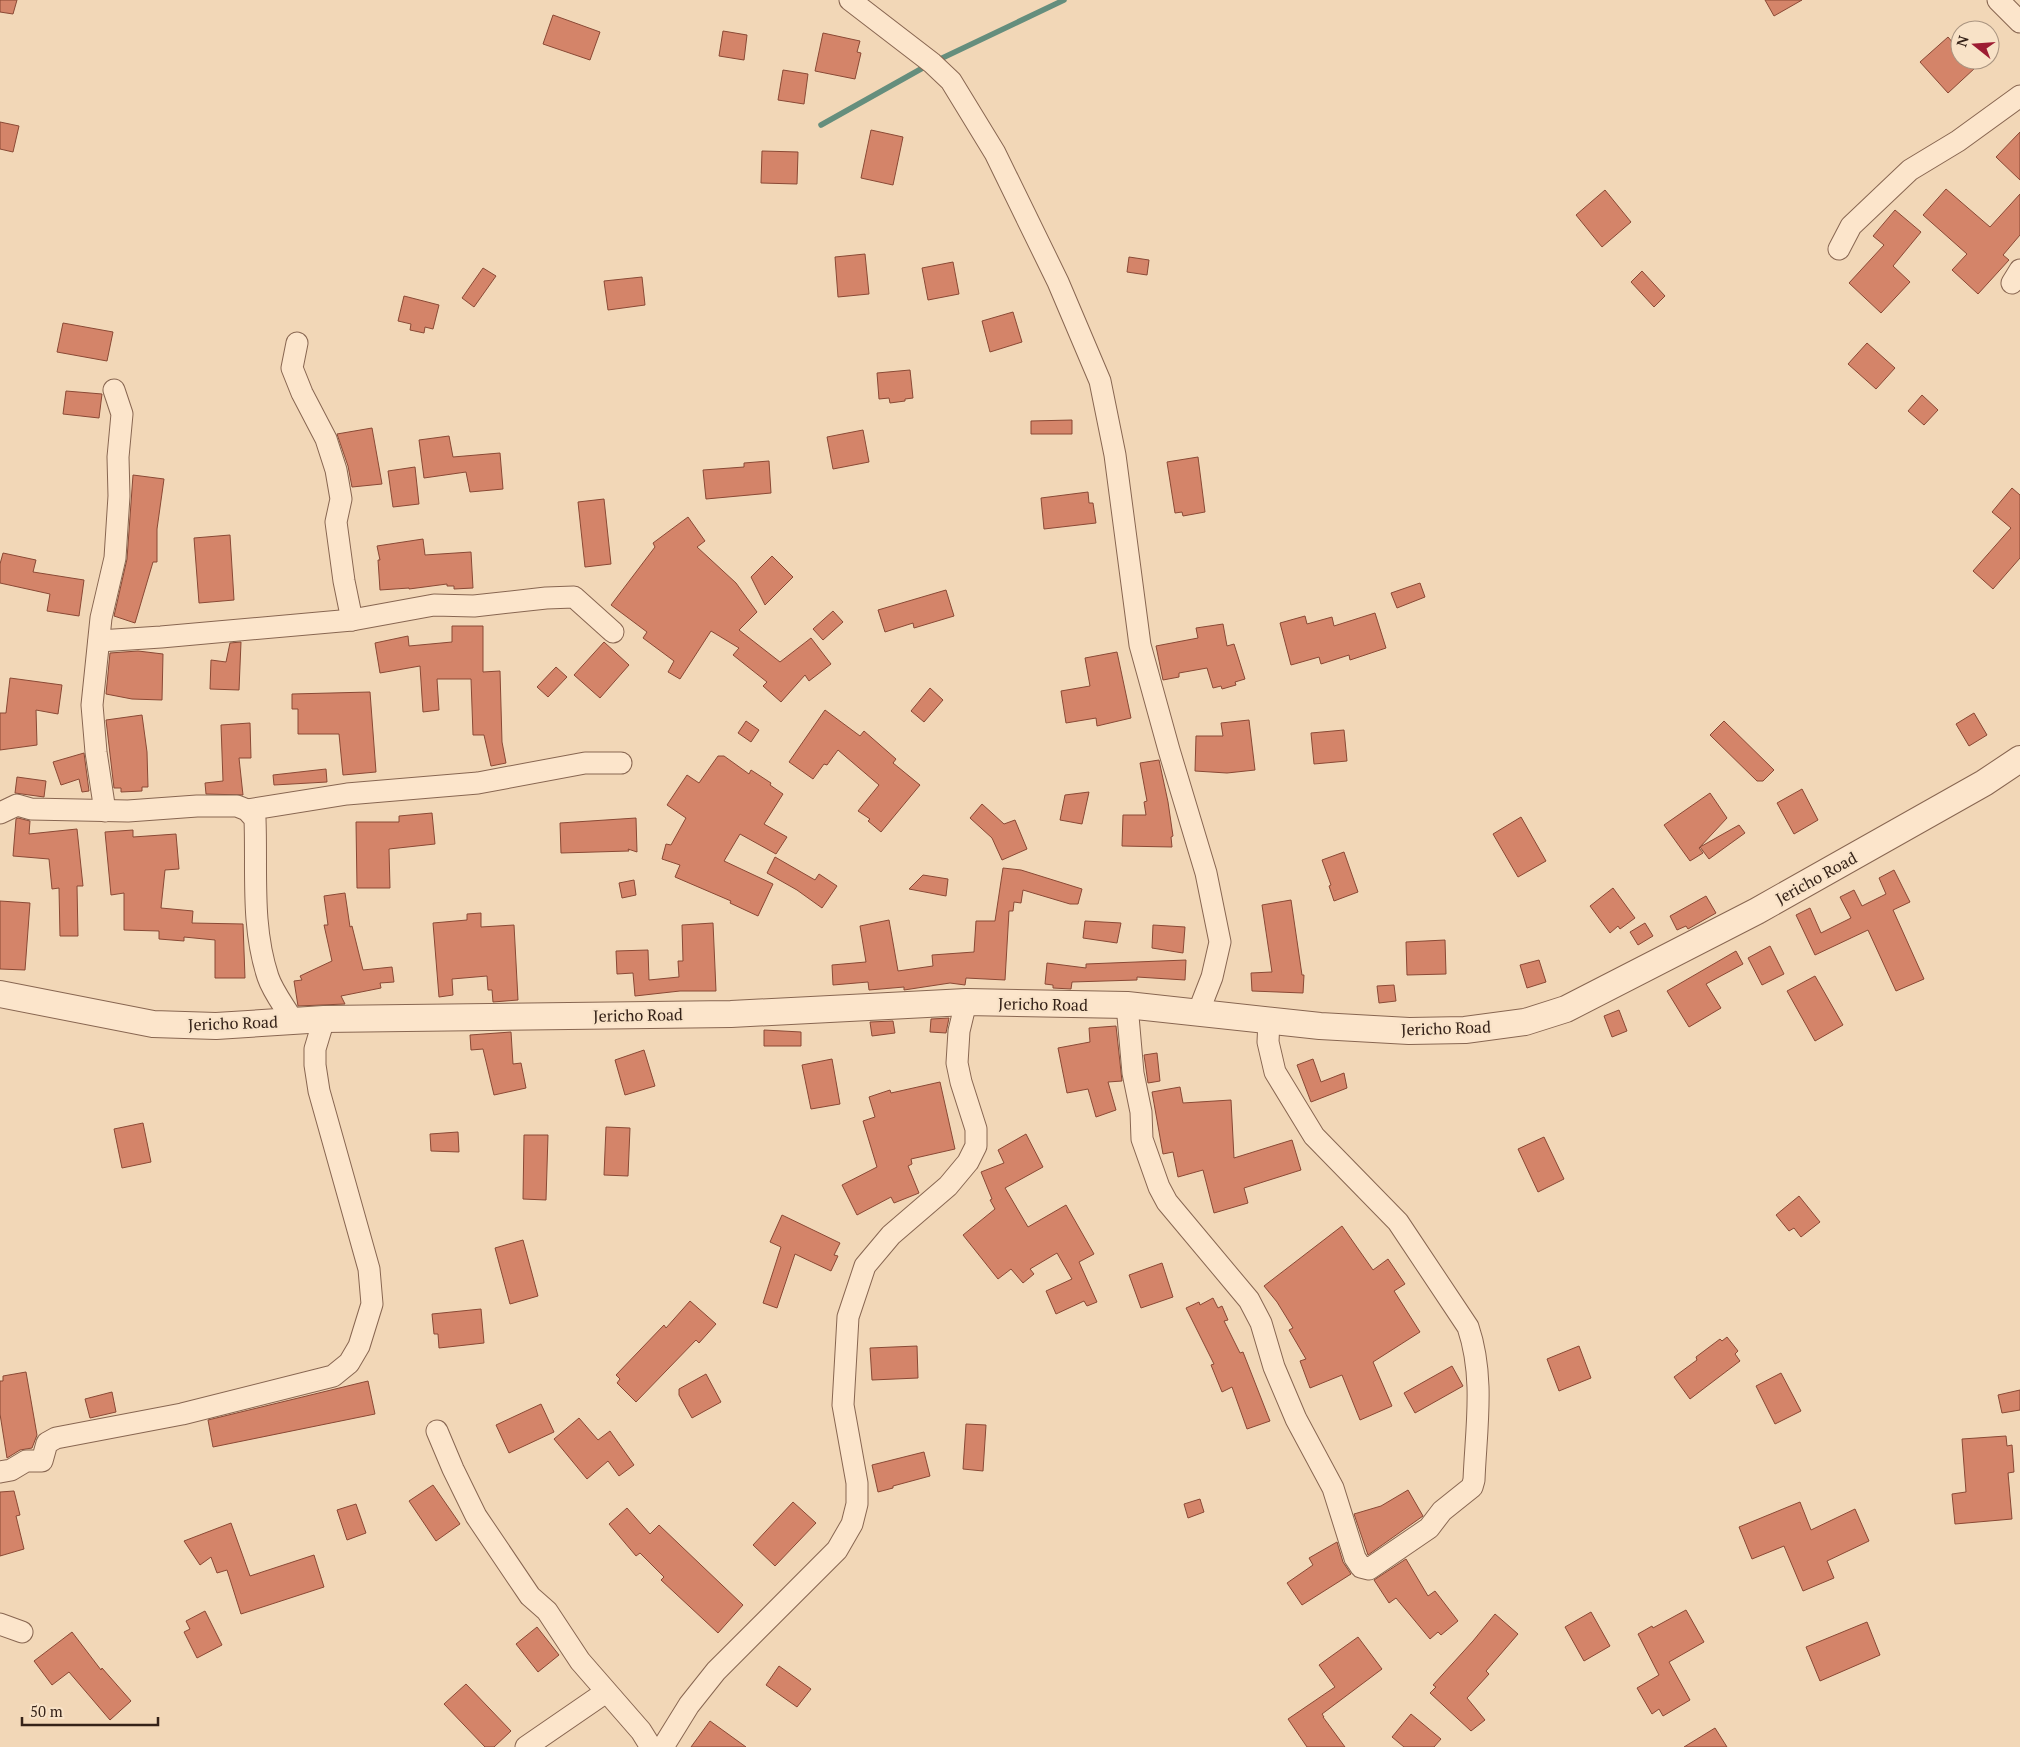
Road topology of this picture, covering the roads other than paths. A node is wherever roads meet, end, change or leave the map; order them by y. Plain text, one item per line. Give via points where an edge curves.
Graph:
1 (850, 0) edge
2 (1998, 0) edge
3 (2020, 22) edge
4 (2020, 96) edge
5 (1839, 248) dead end
6 (297, 342) dead end
7 (114, 390) dead end
8 (352, 620) junction
9 (613, 632) dead end
10 (99, 641) junction
11 (2020, 759) edge
12 (621, 763) dead end
13 (247, 810) junction
14 (105, 811) junction
15 (0, 813) edge
16 (0, 994) edge
17 (966, 1002) junction
18 (1127, 1006) junction
19 (1198, 1013) junction
20 (324, 1019) junction
21 (1269, 1020) junction
22 (293, 1021) junction
23 (437, 1431) dead end
24 (0, 1472) edge
25 (0, 1624) edge
26 (22, 1632) dead end
27 (606, 1692) junction
28 (526, 1747) edge
29 (651, 1747) edge
30 (663, 1747) edge

1 - 19 street via 951,81 995,153 1058,282 1100,382 1115,455 1140,645 1206,873 1220,942
2 - 3 street
4 - 5 street via 1958,141 1910,170 1851,226
6 - 8 street via 292,368 326,439 336,470 341,499 336,522
7 - 10 street via 122,414 119,496 115,558
8 - 9 street via 434,606 474,606 574,597
8 - 10 street
10 - 14 street via 92,705
11 - 21 street, Jericho Road via 1984,783 1757,911 1566,1010 1525,1022 1466,1030 1409,1031
12 - 13 street via 585,763 478,783 347,794
13 - 14 street via 236,806
13 - 22 street via 255,819 259,946 268,979
14 - 15 street via 31,809 17,805
16 - 22 street, Jericho Road via 153,1024 216,1026
17 - 18 street, Jericho Road
17 - 20 street, Jericho Road via 731,1014
17 - 30 street via 959,1032 957,1063 976,1129 976,1146 948,1186 891,1235 865,1266 848,1317 843,1405 857,1483 857,1504 852,1524 837,1550 716,1671 689,1705
18 - 19 street, Jericho Road
18 - 21 street via 1142,1139 1159,1187 1167,1202 1249,1300 1261,1323 1274,1367 1296,1419 1333,1488 1355,1558 1361,1567 1369,1570 1429,1528 1442,1511 1472,1487 1478,1413 1474,1346 1468,1328 1398,1222 1314,1136 1275,1072 1268,1042
19 - 21 street, Jericho Road
20 - 22 street, Jericho Road
20 - 24 street via 315,1049 318,1091 369,1269 372,1304 359,1346 349,1363 333,1376 182,1414 56,1438 47,1443 42,1461 26,1461
23 - 27 street via 476,1516 530,1596 547,1611 580,1661
25 - 26 street
27 - 28 street
27 - 29 street

